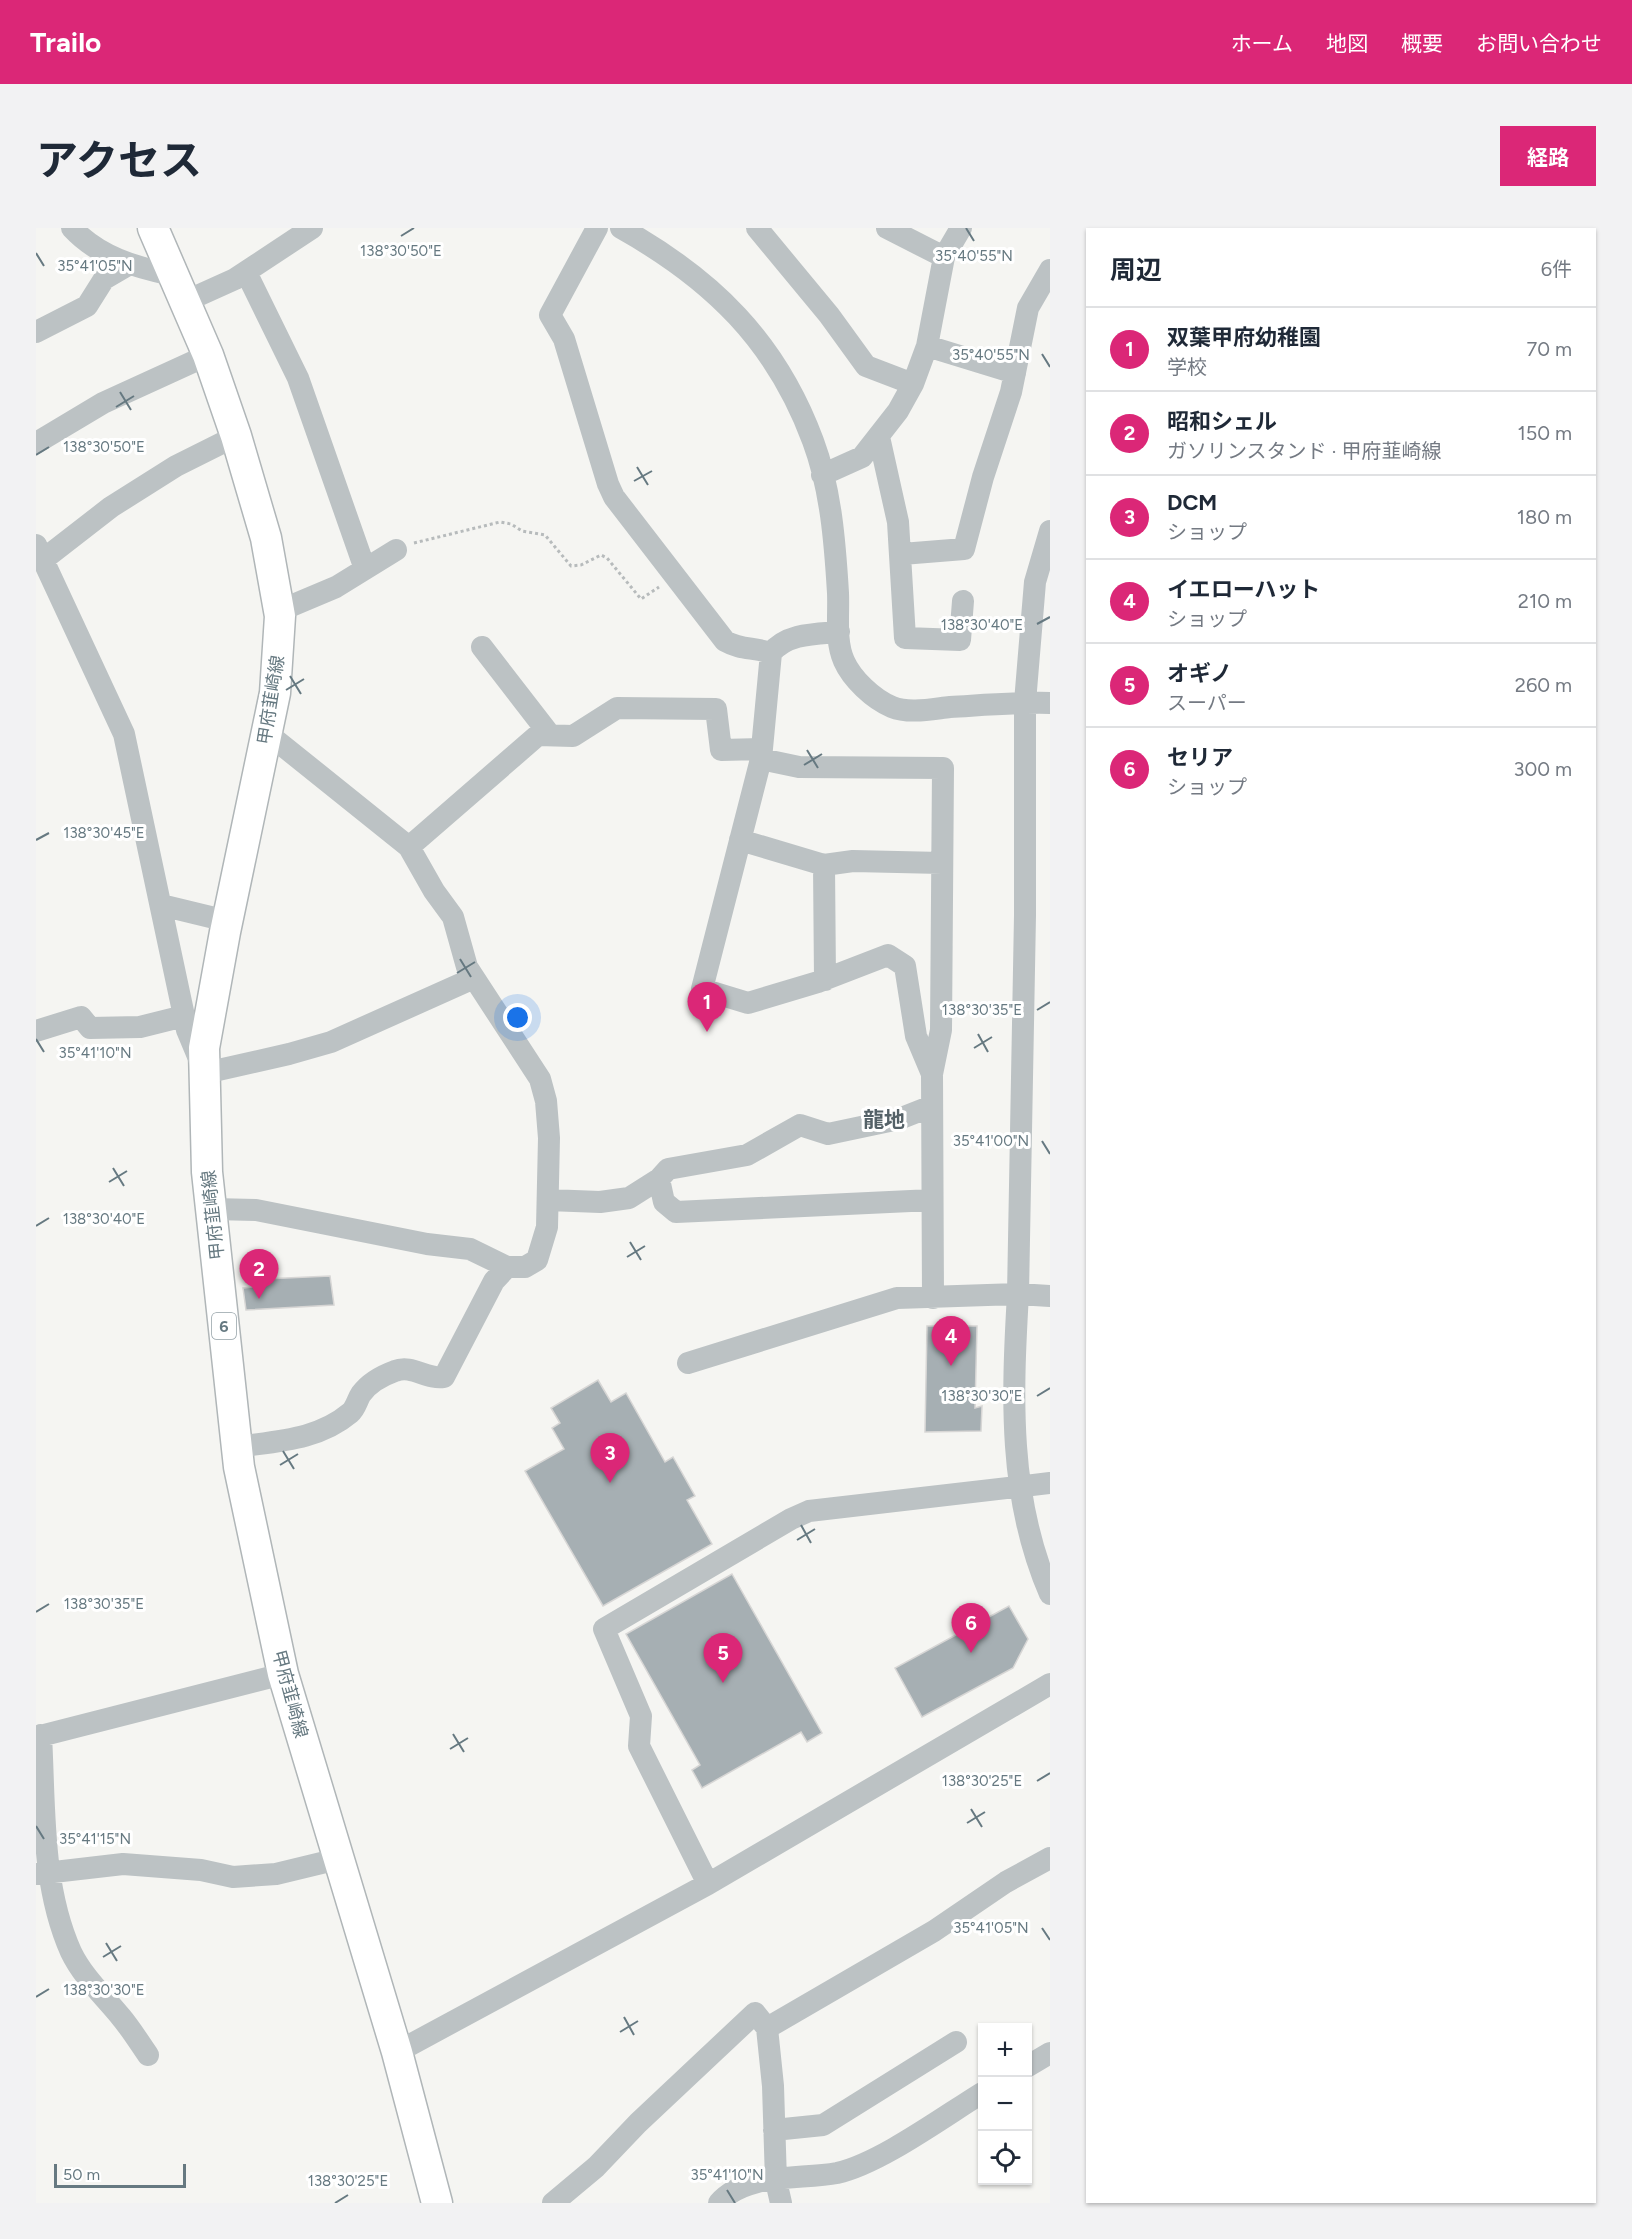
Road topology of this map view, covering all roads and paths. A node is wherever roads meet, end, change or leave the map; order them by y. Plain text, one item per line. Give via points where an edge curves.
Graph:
1 (72, 228) edge
2 (153, 228) edge
3 (312, 228) edge
4 (597, 228) edge
5 (621, 228) edge
6 (886, 228) edge
7 (961, 228) edge
8 (761, 229) edge
9 (944, 257) junction
10 (128, 265) junction
11 (1050, 270) edge
12 (246, 272) junction
13 (172, 275) junction
14 (184, 302) junction
15 (36, 332) edge
16 (927, 346) junction
17 (208, 356) junction
18 (1015, 373) junction
19 (913, 384) junction
20 (236, 436) junction
21 (879, 437) junction
22 (36, 443) edge
23 (822, 475) junction
24 (1050, 531) edge
25 (396, 550) joint
26 (40, 552) edge
27 (902, 554) junction
28 (365, 569) junction
29 (675, 577) junction
30 (963, 601) dead end
31 (279, 611) junction
32 (839, 632) junction
33 (482, 647) dead end
34 (771, 652) junction
35 (1025, 702) junction
36 (1050, 703) edge
37 (267, 733) junction
38 (550, 735) junction
39 (762, 754) junction
40 (740, 840) junction
41 (409, 847) junction
42 (942, 863) junction
43 (824, 865) junction
44 (161, 905) junction
45 (227, 921) junction
46 (474, 978) junction
47 (825, 980) junction
48 (184, 1016) junction
49 (36, 1031) edge
50 (205, 1073) junction
51 (932, 1074) junction
52 (932, 1106) junction
53 (659, 1179) junction
54 (548, 1200) junction
55 (932, 1200) junction
56 (212, 1209) junction
57 (507, 1267) junction
58 (1018, 1294) junction
59 (1050, 1296) edge
60 (933, 1298) junction
61 (688, 1363) dead end
62 (237, 1446) junction
63 (1050, 1483) edge
64 (1019, 1485) junction
65 (1050, 1594) edge
66 (283, 1674) junction
67 (1050, 1684) edge
68 (38, 1736) edge
69 (1050, 1858) edge
70 (338, 1859) junction
71 (42, 1873) edge
72 (708, 1884) junction
73 (767, 2028) junction
74 (956, 2042) dead end
75 (397, 2052) junction
76 (1050, 2053) edge
77 (148, 2055) dead end
78 (1032, 2064) edge
79 (978, 2095) edge
80 (774, 2130) junction
81 (776, 2181) junction
82 (437, 2203) edge
83 (553, 2203) edge
84 (719, 2203) edge
85 (781, 2203) edge

1 - 10 street via 84,241
2 - 13 main road, 甲府韮崎線 / 6
3 - 12 street
4 - 29 street via 550,315 564,339 614,497
5 - 23 street via 706,283 740,319 774,361 814,442
6 - 9 street
7 - 9 street
8 - 19 street via 866,366
9 - 16 street
10 - 13 street
10 - 15 street via 104,279 87,306
11 - 18 street via 1028,308
12 - 14 street
12 - 28 street via 297,378
13 - 14 main road, 甲府韮崎線 / 6
14 - 17 main road, 甲府韮崎線 / 6
16 - 18 street
16 - 19 street
17 - 20 main road, 甲府韮崎線 / 6
17 - 22 street via 104,403
18 - 27 street via 964,549
19 - 21 street
20 - 26 street via 176,466
20 - 31 main road, 甲府韮崎線 / 6 via 266,538
21 - 23 street via 862,457
21 - 27 street
23 - 32 street via 835,555
24 - 35 street via 1035,582
25 - 28 street
25 - 29 path via 431,537 500,522 545,535 571,566 601,555 607,558 641,599
26 - 44 street via 124,734
27 - 30 street via 905,638 960,640
28 - 31 street via 336,587
29 - 34 street via 725,641 739,649 753,647
31 - 37 main road, 甲府韮崎線 / 6 via 275,693
32 - 34 street via 800,636 778,644
32 - 35 street via 843,660 851,673 876,698 893,707 913,710
33 - 38 street
34 - 39 street
35 - 36 street
35 - 58 street
37 - 41 street
37 - 45 main road, 甲府韮崎線 / 6
38 - 39 street via 573,736 616,708 716,709 721,750
38 - 41 street via 538,735
39 - 40 street
39 - 42 street via 799,766 943,768
40 - 43 street
40 - 47 street via 702,989 748,1003
41 - 46 street via 453,917 467,967
42 - 43 street via 853,861
42 - 51 street via 941,1030
43 - 47 street
44 - 45 street
44 - 48 street
45 - 50 main road, 甲府韮崎線 / 6 via 209,1013
46 - 50 street via 331,1042
46 - 54 street via 540,1079 549,1138
47 - 51 street via 888,955 905,966 916,1036
48 - 49 street via 140,1027 90,1028 81,1017
48 - 50 street
50 - 56 main road, 甲府韮崎線 / 6 via 207,1172
51 - 52 street
52 - 53 street via 899,1119 828,1134 800,1125 747,1155 668,1169
52 - 55 street
53 - 54 street via 629,1198 600,1202
53 - 55 street via 664,1203 676,1212
54 - 57 street via 548,1227 537,1260 525,1267
55 - 60 street
56 - 57 street via 256,1210 470,1249
56 - 62 main road, 甲府韮崎線 / 6
57 - 62 street via 494,1281 444,1377 436,1379 409,1369 397,1370 371,1384 353,1411 338,1422 299,1438
58 - 59 street
58 - 60 street
58 - 64 street via 1014,1357
60 - 61 street via 897,1298
62 - 66 main road, 甲府韮崎線 / 6
63 - 64 street
64 - 65 street via 1026,1528
64 - 72 street via 809,1511 604,1629 641,1716 639,1746
66 - 68 street
66 - 70 main road, 甲府韮崎線 / 6
67 - 72 street
68 - 71 street
69 - 73 street
70 - 71 street via 276,1874 233,1877 201,1870 123,1864
70 - 75 main road, 甲府韮崎線 / 6
71 - 77 street via 71,1952
72 - 75 street
73 - 80 street
73 - 83 street via 755,2013 596,2167
74 - 80 street via 823,2125
75 - 82 main road, 甲府韮崎線 / 6
76 - 78 street
79 - 81 street via 863,2165 837,2173
80 - 81 street
81 - 84 street via 747,2184
81 - 85 street

